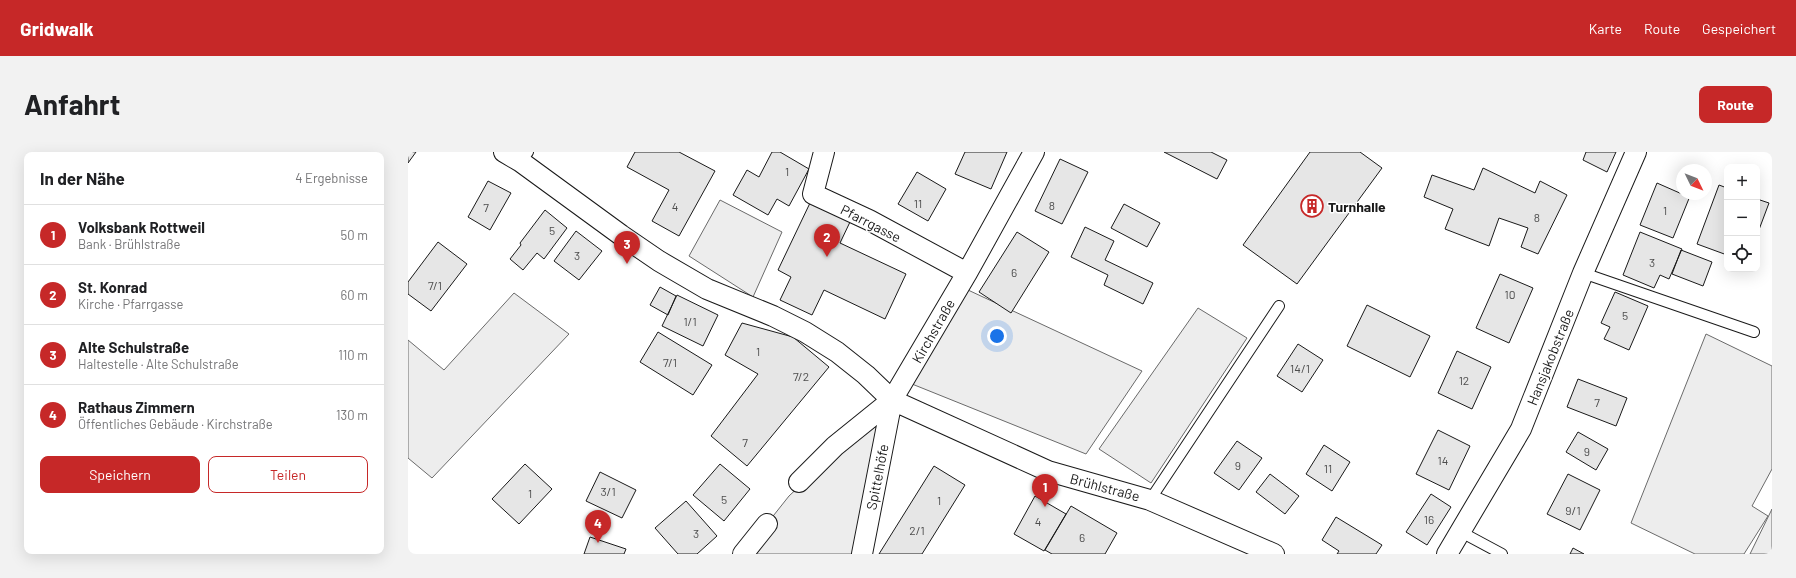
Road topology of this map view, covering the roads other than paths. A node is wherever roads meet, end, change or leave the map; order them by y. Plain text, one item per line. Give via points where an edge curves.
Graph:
1 (504, 152) edge
2 (824, 152) edge
3 (1034, 152) edge
4 (1636, 152) edge
5 (524, 157) edge
6 (967, 273) junction
7 (1583, 273) junction
8 (1279, 306) dead end
9 (1754, 332) dead end
10 (892, 400) junction
11 (799, 482) dead end
12 (1150, 500) junction
13 (767, 524) dead end
14 (1462, 532) junction
15 (743, 554) edge
16 (862, 554) edge
17 (1274, 554) edge
18 (1447, 554) edge
19 (1502, 554) edge

1 - 5 street, Brühlstraße
2 - 6 street, Pfarrgasse via 813,194 869,220
3 - 6 street, Kirchstraße
4 - 7 street, Hansjakobstraße
5 - 10 street, Brühlstraße via 620,235 659,261 707,289 805,332 837,352
6 - 10 street, Kirchstraße
7 - 9 lane
7 - 14 street, Hansjakobstraße via 1521,429
8 - 12 lane
10 - 11 street, Kirchstraße via 835,446
10 - 12 street, Brühlstraße via 1048,472
10 - 16 street, Spittelhöfe
12 - 17 street, Brühlstraße
13 - 15 street
14 - 18 street, Hansjakobstraße
14 - 19 lane

